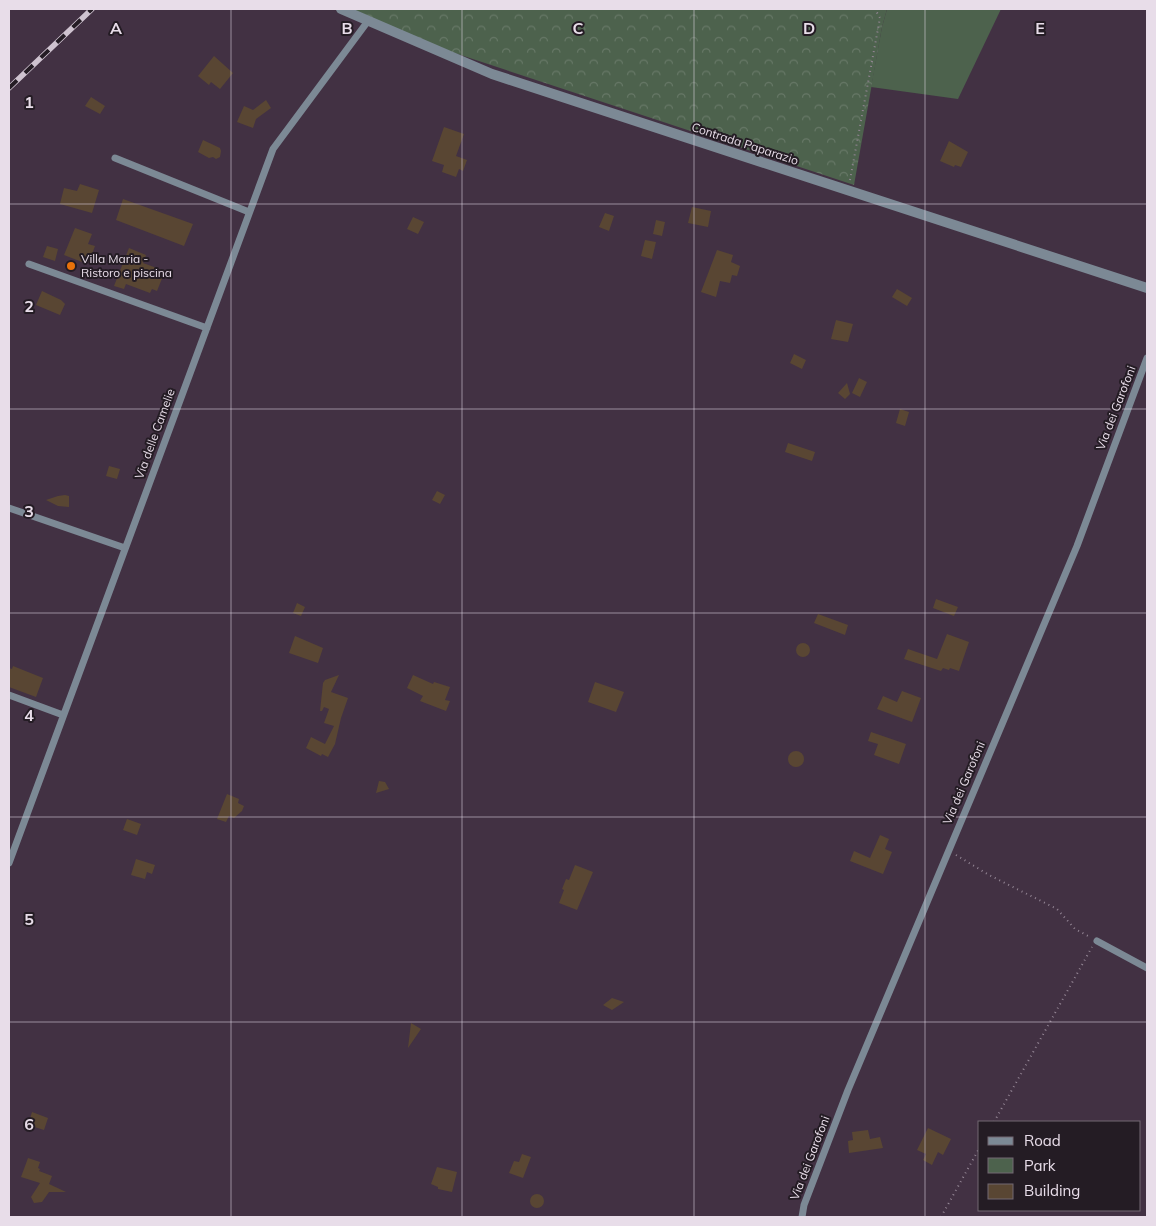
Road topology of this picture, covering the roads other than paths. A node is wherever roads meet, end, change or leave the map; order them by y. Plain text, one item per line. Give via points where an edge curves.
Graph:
1 (341, 9) edge
2 (368, 21) junction
3 (114, 158) dead end
4 (250, 212) junction
5 (30, 264) dead end
6 (1147, 288) edge
7 (206, 328) junction
8 (1147, 358) edge
9 (9, 508) edge
10 (125, 548) junction
11 (9, 695) edge
12 (63, 715) junction
13 (9, 862) edge
14 (1097, 941) road end
15 (1147, 968) edge
16 (802, 1217) edge

1 - 2 street, Contrada Paparazio
2 - 4 lane, Via delle Camelie via 273,149
2 - 6 street, Contrada Paparazio via 492,74
3 - 4 lane
4 - 7 lane, Via delle Camelie
5 - 7 lane
7 - 10 lane, Via delle Camelie
8 - 16 lane, Via dei Garofoni via 1076,546 848,1090
9 - 10 lane
10 - 12 lane, Via delle Camelie
11 - 12 lane
12 - 13 lane, Via delle Camelie
14 - 15 lane

